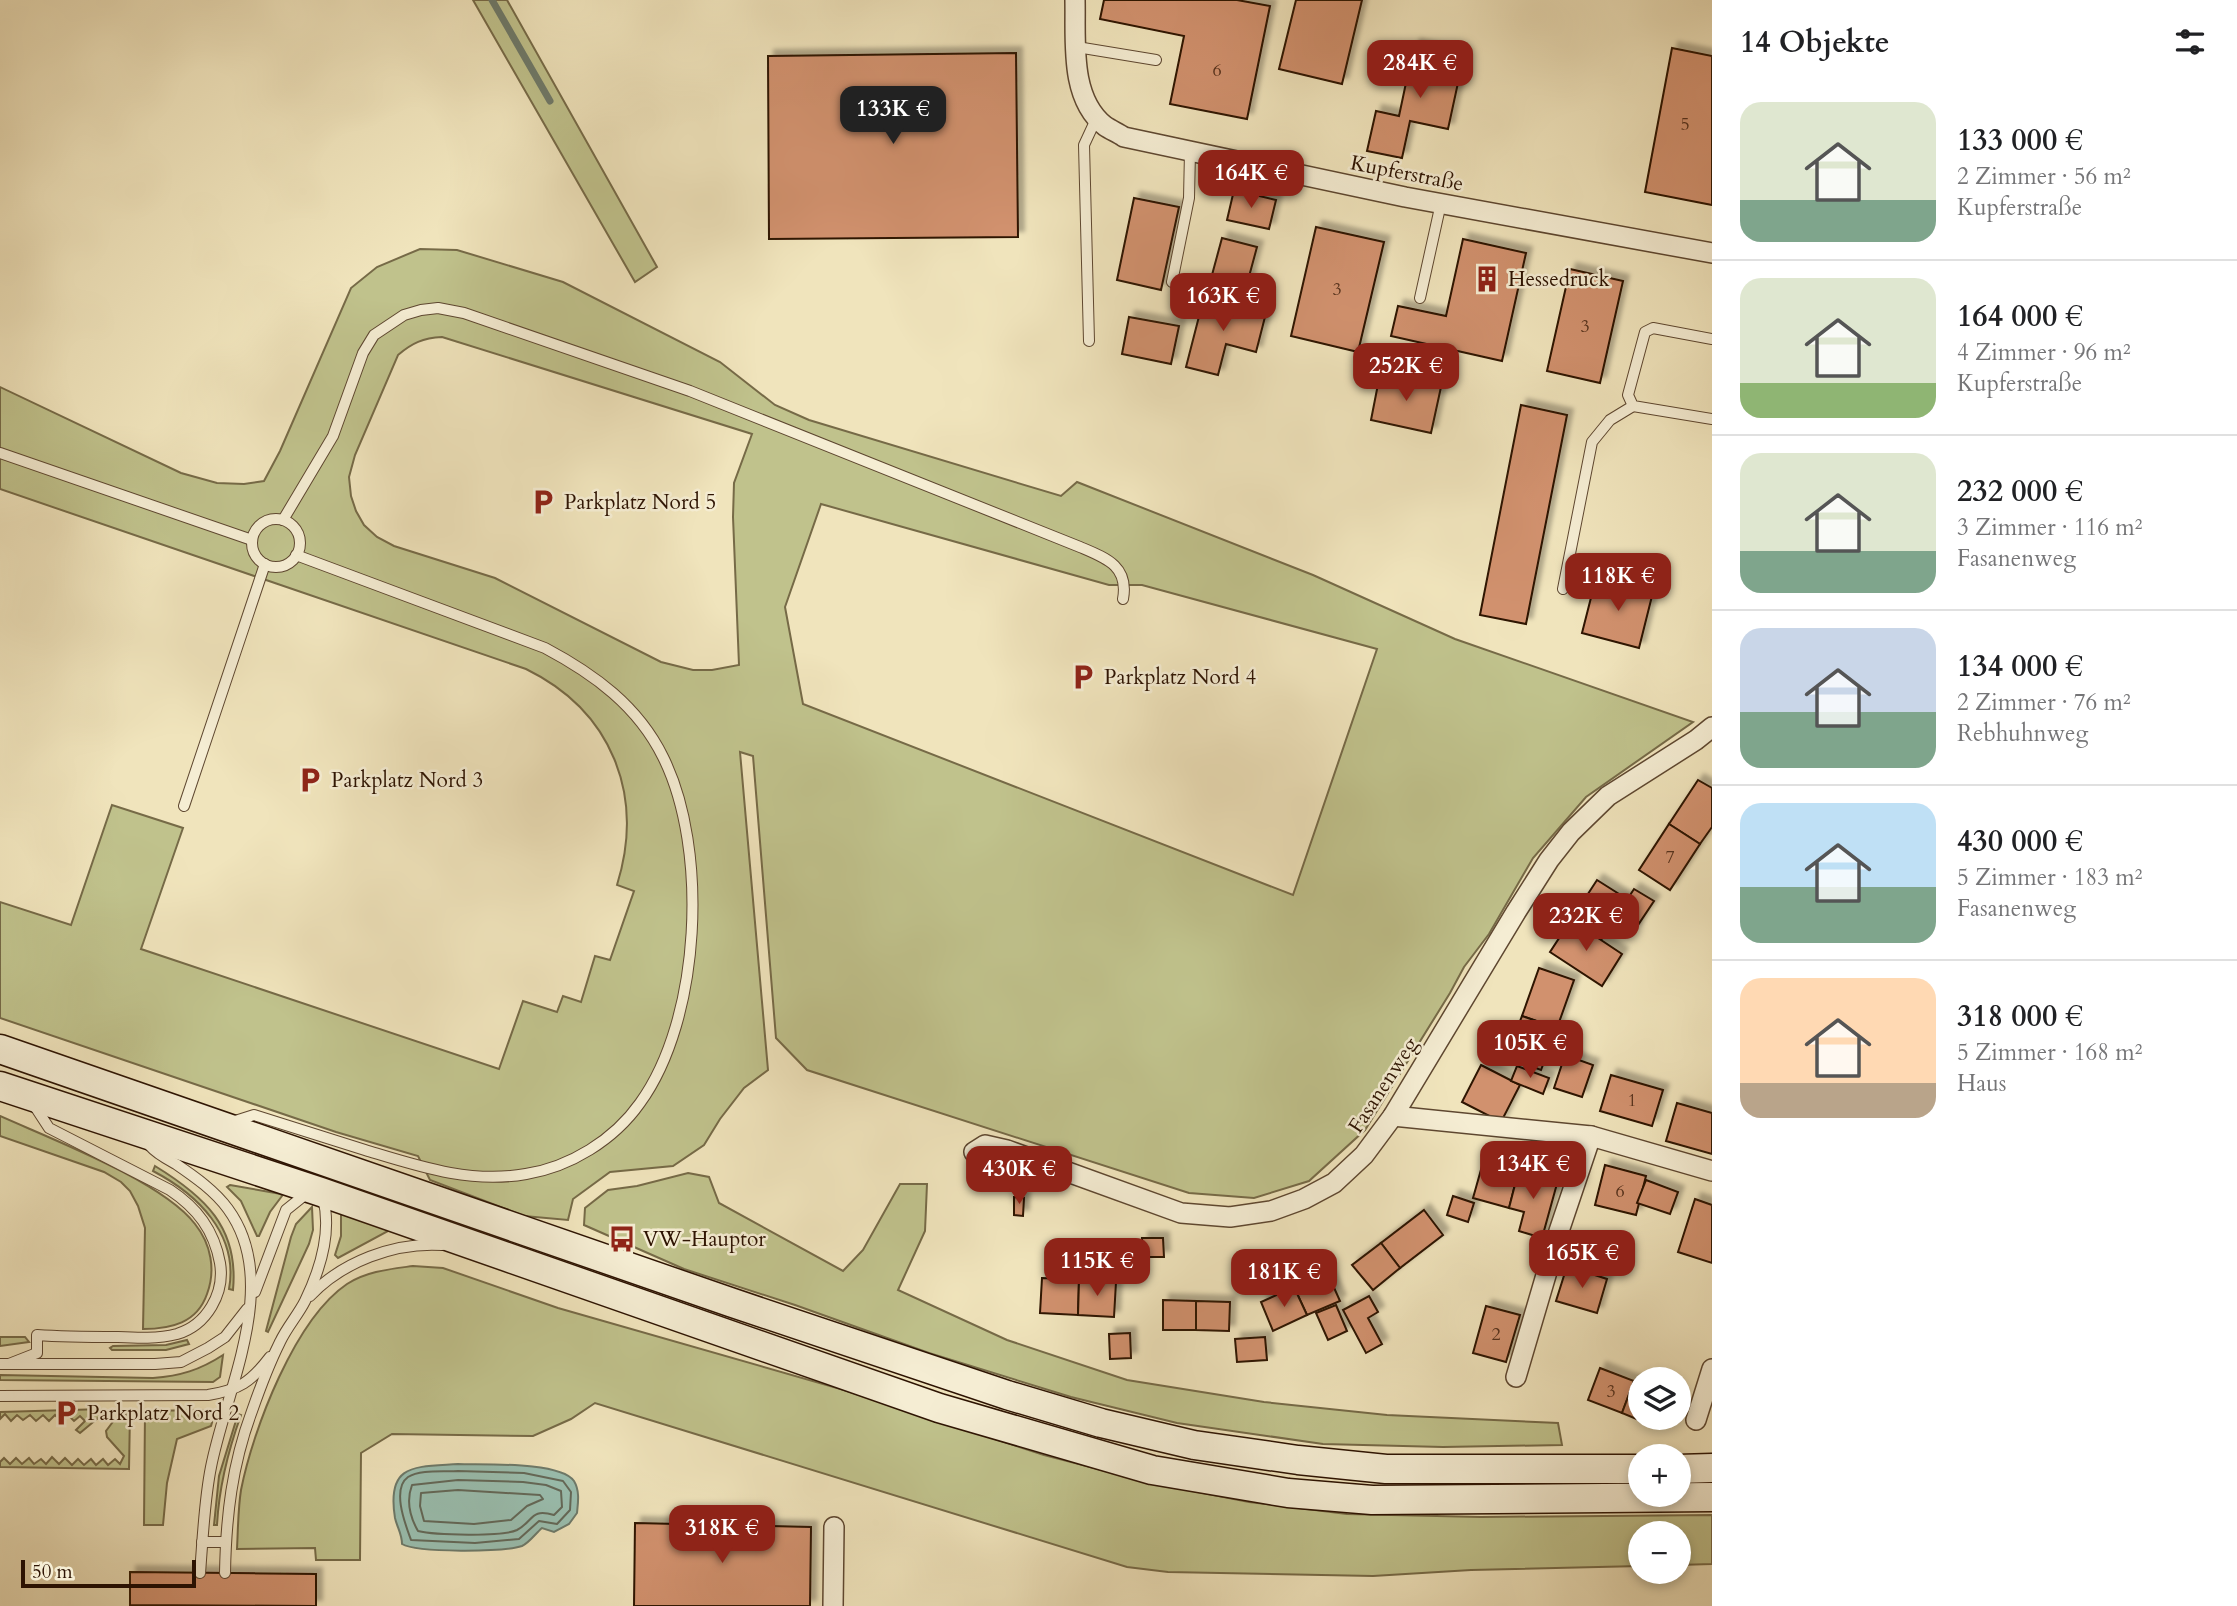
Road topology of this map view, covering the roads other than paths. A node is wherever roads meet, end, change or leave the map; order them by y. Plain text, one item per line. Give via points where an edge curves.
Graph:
1 (1075, 0) edge
2 (1077, 47) junction
3 (1156, 60) dead end
4 (1097, 116) junction
5 (1190, 152) junction
6 (1441, 203) junction
7 (1712, 253) edge
8 (1172, 282) dead end
9 (1420, 298) dead end
10 (1712, 339) edge
11 (1089, 341) dead end
12 (1633, 406) junction
13 (1712, 419) edge
14 (0, 453) edge
15 (283, 520) junction
16 (252, 540) junction
17 (296, 555) junction
18 (265, 564) junction
19 (1563, 589) dead end
20 (1123, 599) dead end
21 (1712, 727) edge
22 (184, 806) dead end
23 (0, 1049) edge
24 (0, 1086) edge
25 (28, 1096) junction
26 (1393, 1116) junction
27 (220, 1125) junction
28 (137, 1131) junction
29 (1591, 1136) junction
30 (284, 1147) junction
31 (974, 1152) dead end
32 (1712, 1171) edge
33 (373, 1178) junction
34 (320, 1182) junction
35 (478, 1248) junction
36 (304, 1302) junction
37 (249, 1306) junction
38 (279, 1342) junction
39 (4, 1364) edge
40 (1712, 1369) edge
41 (1516, 1377) dead end
42 (232, 1390) junction
43 (0, 1396) edge
44 (1696, 1420) dead end
45 (1712, 1468) edge
46 (1628, 1469) edge
47 (1691, 1469) edge
48 (1712, 1497) edge
49 (834, 1527) dead end
50 (202, 1542) junction
51 (226, 1542) junction
52 (201, 1573) dead end
53 (225, 1573) dead end
54 (833, 1606) edge

1 - 2 street, Kupferstraße
2 - 3 lane
2 - 4 street, Kupferstraße via 1079,82
4 - 5 street, Kupferstraße via 1124,137
4 - 11 lane via 1084,145
5 - 6 street, Kupferstraße
5 - 8 lane via 1189,198
6 - 7 street, Kupferstraße
6 - 9 lane
10 - 12 lane via 1653,328 1645,332 1628,395
12 - 13 lane
12 - 19 lane via 1610,420 1592,442
14 - 16 lane
15 - 16 lane via 263,522
15 - 17 lane via 296,530
15 - 20 lane via 333,436 374,335 404,315 438,308 690,391 1080,547 1114,564 1125,585
16 - 18 lane via 255,555
17 - 18 lane via 279,566
17 - 27 lane via 545,648 600,681 626,704 663,755 678,791 694,891 691,941 679,1011 657,1075 620,1128 559,1165 508,1177 467,1176 406,1163 254,1115
18 - 22 lane
21 - 26 street, Fasanenweg via 1608,796 1571,832 1516,912
23 - 27 main road
24 - 25 main road
25 - 28 main road
25 - 39 lane via 49,1128 186,1200 212,1233 222,1276 210,1310 195,1326 177,1334 151,1338 37,1335 37,1353
26 - 29 street
26 - 31 street, Fasanenweg via 1364,1155 1334,1183 1271,1211 1230,1217 1181,1213 1007,1150 985,1145
27 - 30 main road
28 - 34 main road
28 - 37 lane via 152,1150 197,1179 229,1210 250,1258
29 - 32 street
29 - 41 street
30 - 33 main road
30 - 34 lane
33 - 34 lane
33 - 46 main road via 1007,1395 1181,1442 1386,1469
34 - 35 main road
34 - 36 lane via 327,1231
34 - 37 lane via 286,1210
35 - 36 lane via 433,1245 374,1255 342,1269
35 - 48 main road via 939,1408 1152,1470 1288,1493 1372,1500
36 - 38 lane
37 - 39 lane via 225,1337 181,1362
37 - 42 lane
38 - 42 lane via 258,1373
38 - 51 lane via 234,1469
40 - 44 street
42 - 43 lane via 208,1395
42 - 50 lane via 211,1465
45 - 47 main road
49 - 54 street
50 - 51 lane
50 - 52 lane
51 - 53 lane

